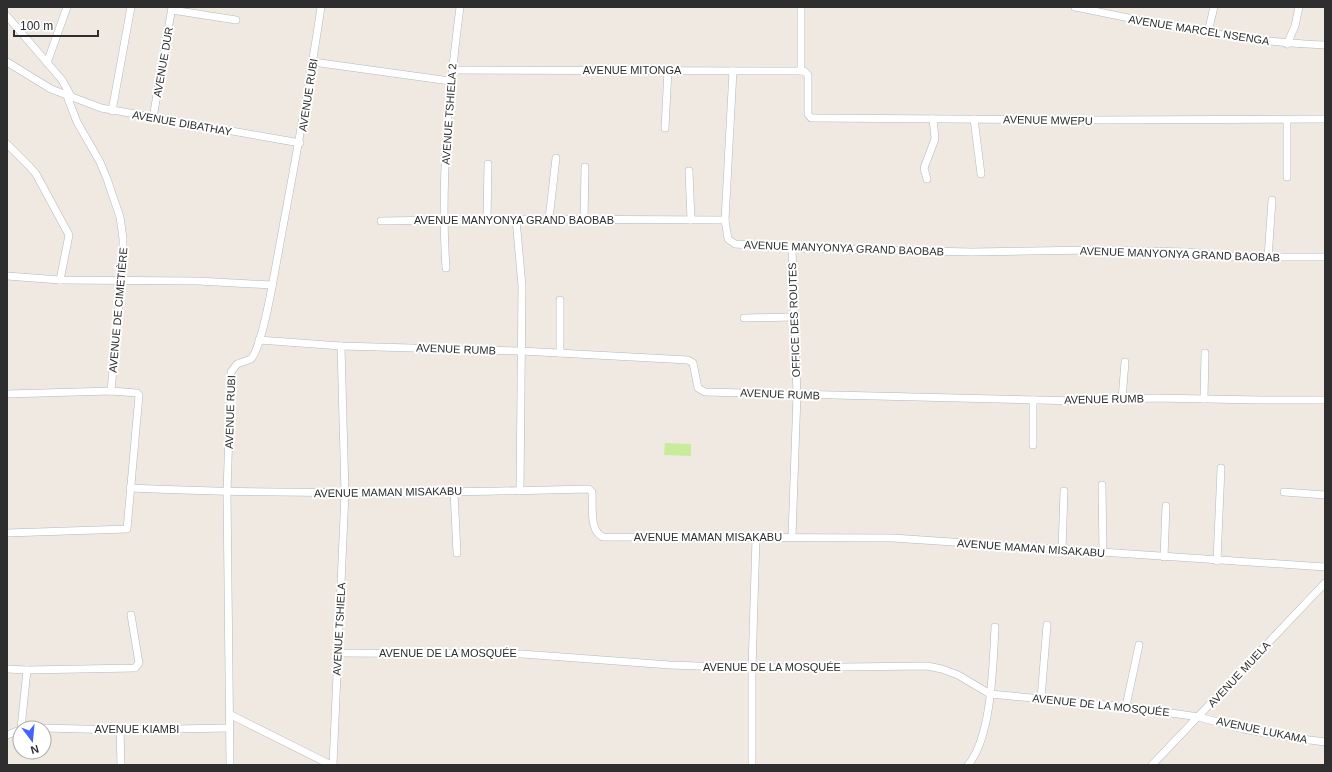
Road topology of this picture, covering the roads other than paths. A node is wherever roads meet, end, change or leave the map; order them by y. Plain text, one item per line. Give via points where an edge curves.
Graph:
1 (67, 7) edge
2 (131, 7) edge
3 (321, 7) edge
4 (460, 7) edge
5 (801, 7) edge
6 (1075, 7) edge
7 (1214, 7) edge
8 (1299, 7) edge
9 (172, 8) edge
10 (7, 16) edge
11 (236, 20) dead end
12 (1208, 32) junction
13 (1287, 44) junction
14 (1325, 45) edge
15 (7, 62) edge
16 (313, 62) junction
17 (47, 63) junction
18 (452, 70) junction
19 (668, 70) junction
20 (733, 71) junction
21 (801, 71) junction
22 (450, 81) junction
23 (70, 97) junction
24 (112, 111) junction
25 (153, 118) junction
26 (933, 119) junction
27 (974, 119) junction
28 (1325, 119) edge
29 (1287, 120) junction
30 (665, 128) dead end
31 (300, 143) junction
32 (7, 144) edge
33 (556, 158) dead end
34 (488, 164) dead end
35 (585, 167) dead end
36 (689, 171) dead end
37 (981, 174) dead end
38 (1287, 177) dead end
39 (927, 179) dead end
40 (1272, 200) dead end
41 (516, 219) junction
42 (549, 219) junction
43 (487, 220) junction
44 (584, 220) junction
45 (690, 220) junction
46 (725, 220) junction
47 (381, 221) dead end
48 (443, 221) junction
49 (792, 248) junction
50 (1325, 257) edge
51 (1268, 258) junction
52 (446, 268) dead end
53 (7, 276) edge
54 (60, 280) junction
55 (121, 280) junction
56 (272, 285) junction
57 (560, 300) dead end
58 (794, 317) junction
59 (744, 318) dead end
60 (259, 340) junction
61 (341, 346) junction
62 (521, 351) junction
63 (560, 353) junction
64 (1205, 353) dead end
65 (1125, 362) dead end
66 (111, 391) junction
67 (7, 394) edge
68 (797, 395) junction
69 (1122, 399) junction
70 (1204, 399) junction
71 (1033, 400) junction
72 (1325, 400) edge
73 (1032, 445) dead end
74 (1220, 468) dead end
75 (1102, 485) dead end
76 (130, 488) junction
77 (520, 491) junction
78 (1064, 491) dead end
79 (227, 492) junction
80 (454, 492) junction
81 (1284, 492) dead end
82 (345, 493) junction
83 (1325, 495) edge
84 (1166, 506) dead end
85 (7, 534) edge
86 (792, 537) junction
87 (756, 538) junction
88 (1062, 550) junction
89 (457, 553) dead end
90 (1103, 553) junction
91 (1164, 557) junction
92 (1217, 560) junction
93 (1325, 567) edge
94 (1323, 587) edge
95 (131, 615) dead end
96 (1047, 625) dead end
97 (995, 627) dead end
98 (1139, 645) dead end
99 (338, 653) junction
100 (7, 668) edge
101 (752, 668) junction
102 (27, 670) junction
103 (990, 694) junction
104 (1041, 698) junction
105 (1126, 706) junction
106 (231, 715) junction
107 (1199, 716) junction
108 (22, 720) edge
109 (52, 728) edge
110 (230, 728) junction
111 (120, 730) junction
112 (1325, 742) edge
113 (121, 765) edge
114 (230, 765) edge
115 (332, 765) edge
116 (752, 765) edge
117 (968, 765) edge
118 (1152, 765) edge

1 - 17 street
2 - 24 street
3 - 16 street, AVENUE RUBI
4 - 18 street, AVENUE TSHIELA 2
5 - 21 street
6 - 12 street, AVENUE MARCEL NSENGA
7 - 12 street
8 - 13 street via 1295,26
9 - 11 street
9 - 25 street, AVENUE DUR
10 - 17 street, AVENUE DE CIMETIÈRE
12 - 13 street, AVENUE MARCEL NSENGA
13 - 14 street, AVENUE MARCEL NSENGA
15 - 23 street, AVENUE DIBATHAY via 51,89
16 - 22 street
16 - 31 street, AVENUE RUBI
17 - 23 street, AVENUE DE CIMETIÈRE via 62,80
18 - 19 street, AVENUE MITONGA
18 - 22 street, AVENUE TSHIELA 2
19 - 20 street, AVENUE MITONGA
19 - 30 street
20 - 21 street, AVENUE MITONGA
20 - 46 street
21 - 26 street, AVENUE MWEPU via 807,72 809,78 808,110 811,118
22 - 48 street, AVENUE TSHIELA 2
23 - 24 street, AVENUE DIBATHAY
23 - 55 street, AVENUE DE CIMETIÈRE via 77,122 104,171 120,217 123,239
24 - 25 street, AVENUE DIBATHAY
25 - 31 street, AVENUE DIBATHAY
26 - 27 street, AVENUE MWEPU
26 - 39 street via 935,139 924,168
27 - 29 street, AVENUE MWEPU
27 - 37 street
28 - 29 street, AVENUE MWEPU
29 - 38 street
31 - 56 street, AVENUE RUBI
32 - 54 street via 30,167 68,230
33 - 42 street
34 - 43 street
35 - 44 street
36 - 45 street
40 - 51 street
41 - 42 street, AVENUE MANYONYA GRAND BAOBAB
41 - 43 street, AVENUE MANYONYA GRAND BAOBAB
41 - 62 street via 522,286
42 - 44 street, AVENUE MANYONYA GRAND BAOBAB
43 - 48 street, AVENUE MANYONYA GRAND BAOBAB
44 - 45 street, AVENUE MANYONYA GRAND BAOBAB
45 - 46 street, AVENUE MANYONYA GRAND BAOBAB
46 - 49 street, AVENUE MANYONYA GRAND BAOBAB via 731,243
47 - 48 street, AVENUE MANYONYA GRAND BAOBAB
48 - 52 street, AVENUE TSHIELA 2
49 - 51 street, AVENUE MANYONYA GRAND BAOBAB via 972,252 1092,250 1187,252
49 - 58 street, OFFICE DES ROUTES
50 - 51 street, AVENUE MANYONYA GRAND BAOBAB
53 - 54 street
54 - 55 street
55 - 56 street
55 - 66 street, AVENUE DE CIMETIÈRE
56 - 60 street, AVENUE RUBI
57 - 63 street
58 - 59 street
58 - 68 street, OFFICE DES ROUTES
60 - 61 street, AVENUE RUMB
60 - 79 street, AVENUE RUBI via 250,359 237,364 231,372
61 - 62 street, AVENUE RUMB
61 - 82 street, AVENUE TSHIELA
62 - 63 street, AVENUE RUMB
62 - 77 street
63 - 68 street, AVENUE RUMB via 688,360 692,363 697,385 702,391
64 - 70 street
65 - 69 street
66 - 67 street
66 - 76 street via 138,394
68 - 71 street, AVENUE RUMB
68 - 86 street, OFFICE DES ROUTES
69 - 70 street, AVENUE RUMB
69 - 71 street, AVENUE RUMB
70 - 72 street, AVENUE RUMB
71 - 73 street
74 - 92 street
75 - 90 street
76 - 79 street, AVENUE MAMAN MISAKABU
76 - 85 street via 125,530
77 - 80 street, AVENUE MAMAN MISAKABU
77 - 87 street, AVENUE MAMAN MISAKABU via 590,490 594,528 603,537
78 - 88 street
79 - 82 street, AVENUE MAMAN MISAKABU
79 - 106 street, AVENUE RUBI
80 - 82 street, AVENUE MAMAN MISAKABU
80 - 89 street
81 - 83 street
82 - 99 street, AVENUE TSHIELA
84 - 91 street
86 - 87 street, AVENUE MAMAN MISAKABU
86 - 88 street, AVENUE MAMAN MISAKABU via 893,538
87 - 101 street
88 - 90 street, AVENUE MAMAN MISAKABU
90 - 91 street, AVENUE MAMAN MISAKABU
91 - 92 street, AVENUE MAMAN MISAKABU
92 - 93 street, AVENUE MAMAN MISAKABU
94 - 107 street, AVENUE MUELA
95 - 102 street via 139,663 135,668
96 - 104 street
97 - 103 street
98 - 105 street
99 - 101 street, AVENUE DE LA MOSQUÉE via 522,654
99 - 115 street, AVENUE TSHIELA
100 - 102 street
101 - 103 street, AVENUE DE LA MOSQUÉE via 927,666 958,675
101 - 116 street
102 - 108 street
103 - 104 street, AVENUE DE LA MOSQUÉE
103 - 117 street via 983,737 976,755
104 - 105 street, AVENUE DE LA MOSQUÉE
105 - 107 street, AVENUE DE LA MOSQUÉE
106 - 110 street, AVENUE RUBI
106 - 115 street
107 - 112 street, AVENUE LUKAMA via 1243,729
107 - 118 street, AVENUE MUELA
109 - 111 street, AVENUE KIAMBI
110 - 111 street, AVENUE KIAMBI
110 - 114 street, AVENUE RUBI
111 - 113 street

